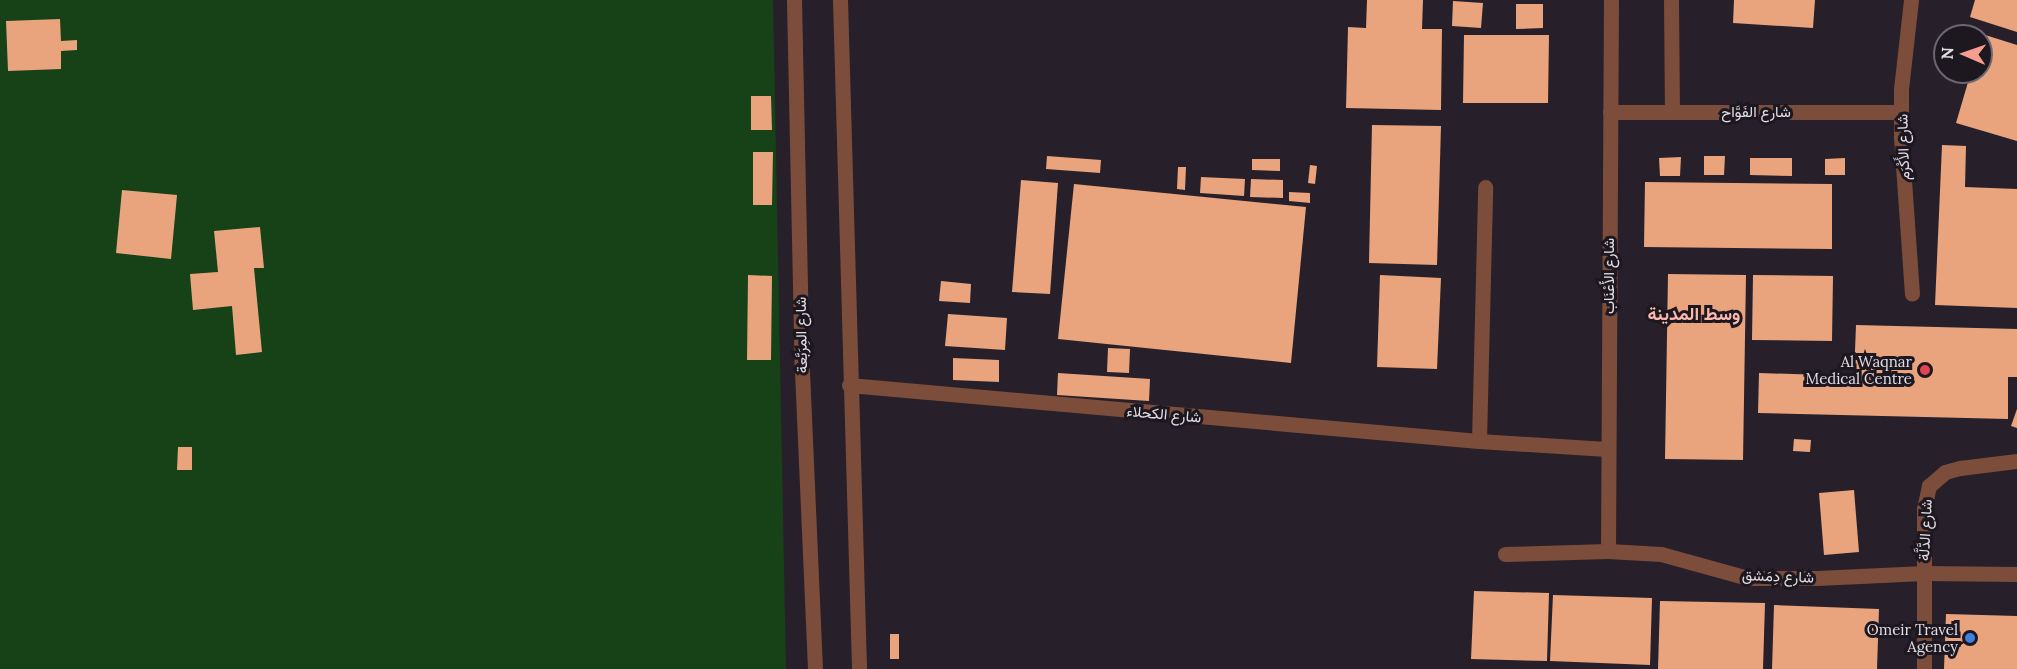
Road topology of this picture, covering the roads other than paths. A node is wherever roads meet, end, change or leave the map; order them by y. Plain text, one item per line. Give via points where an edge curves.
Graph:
1 (794, 0) edge
2 (840, 0) edge
3 (1611, 0) edge
4 (1671, 0) edge
5 (1911, 0) edge
6 (1610, 112) junction
7 (1672, 112) junction
8 (1901, 112) junction
9 (1485, 187) dead end
10 (1912, 294) dead end
11 (849, 386) junction
12 (1479, 441) junction
13 (1607, 449) junction
14 (2017, 461) edge
15 (1608, 551) junction
16 (1505, 554) dead end
17 (1924, 573) junction
18 (2017, 574) edge
19 (815, 669) edge
20 (859, 669) edge
21 (1924, 669) edge

1 - 19 street, شارع المِرَبَّعة via 802,371
2 - 11 street
3 - 6 street, شارع الأَعْنَاب
4 - 7 street
5 - 8 street, شارع الأَكْرَم
6 - 7 street, شارع الفَوَّاح
6 - 13 street, شارع الأَعْنَاب
7 - 8 street, شارع الفَوَّاح
8 - 10 street, شارع الأَكْرَم
9 - 12 street
11 - 12 street, شارع الكحلاء
11 - 20 street
12 - 13 street, شارع الكحلاء
13 - 15 street, شارع الأَعْنَاب
14 - 17 street, شارع الدَّلَّة via 1959,468 1934,479 1924,509
15 - 16 street, شارع دِمَشق
15 - 17 street, شارع دِمَشق via 1661,554 1748,578
17 - 18 street, شارع دِمَشق
17 - 21 street, شارع الدَّلَّة

